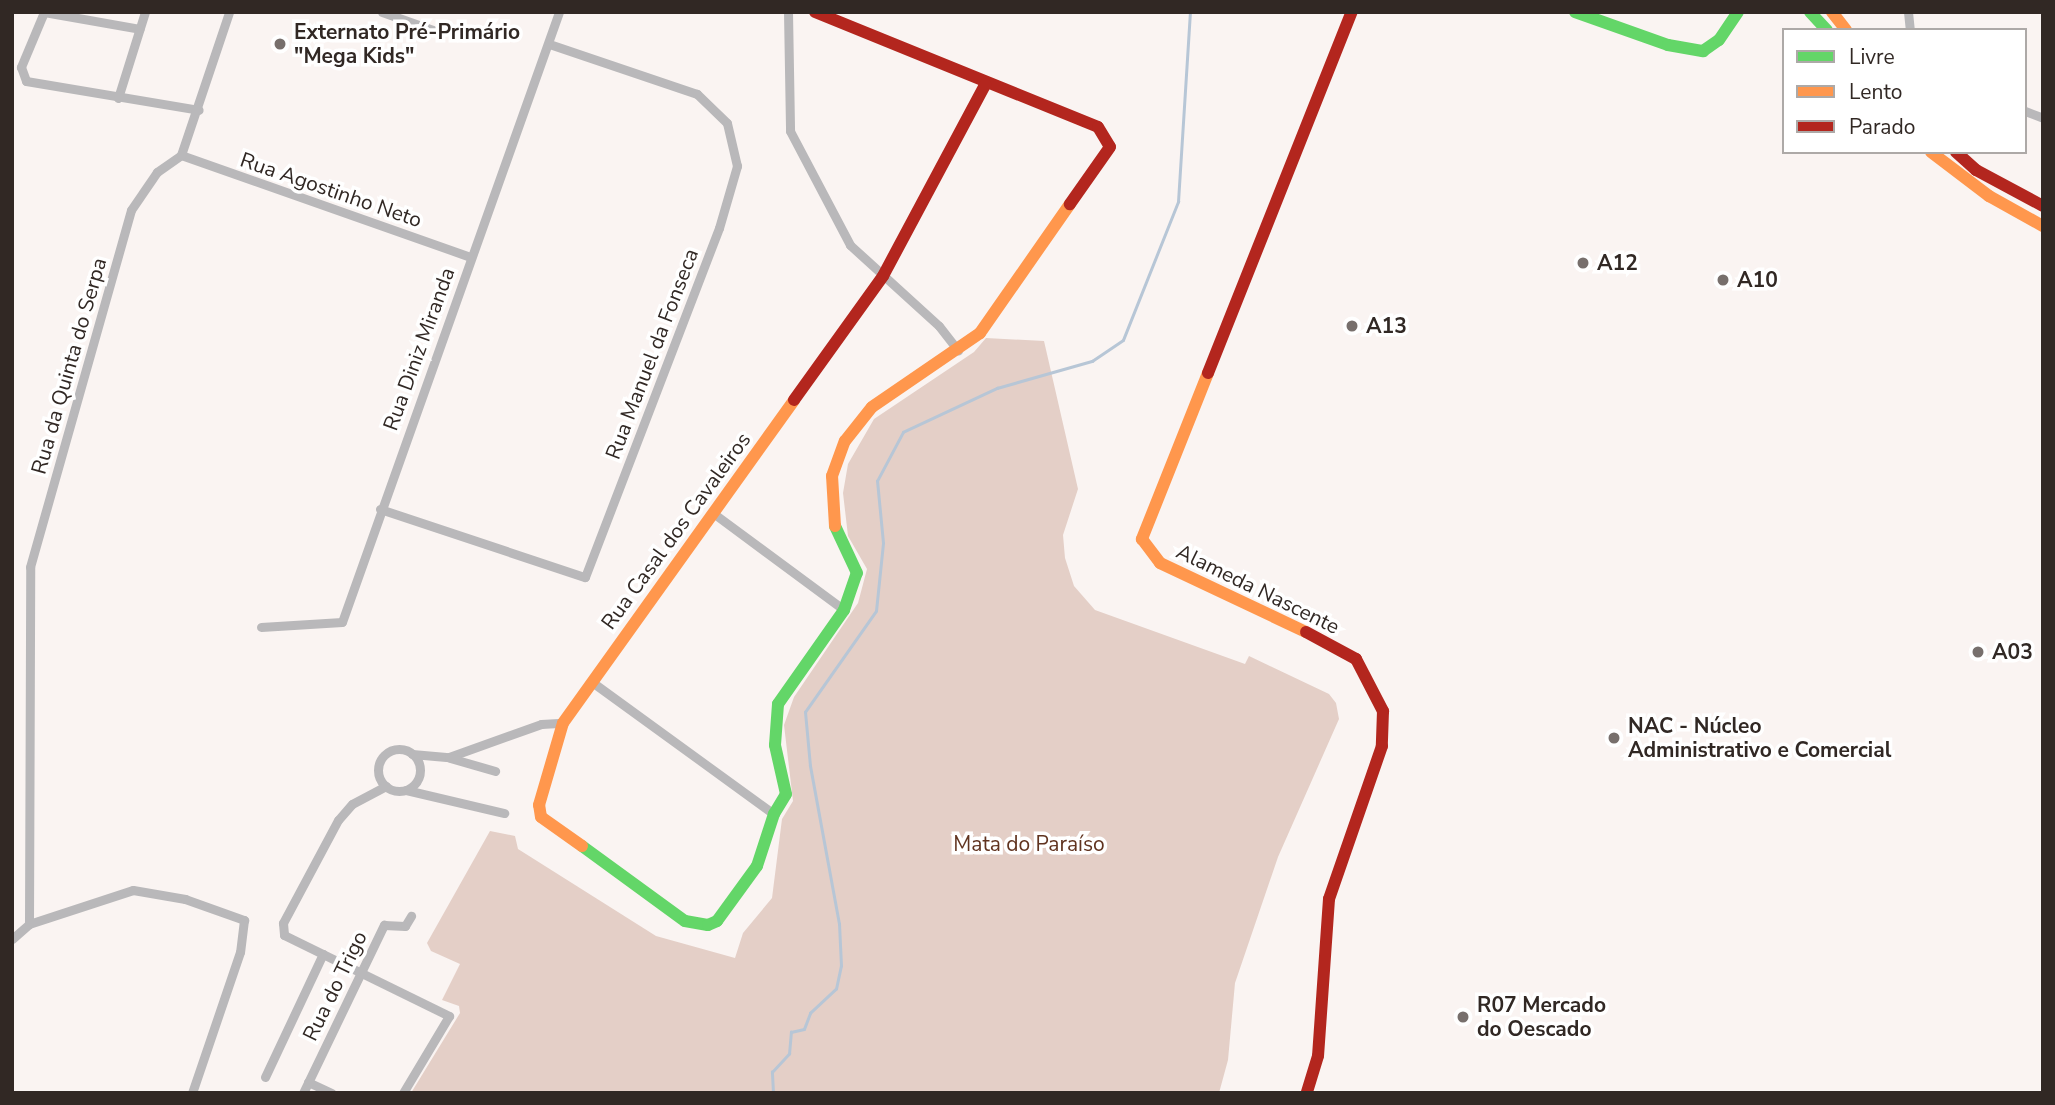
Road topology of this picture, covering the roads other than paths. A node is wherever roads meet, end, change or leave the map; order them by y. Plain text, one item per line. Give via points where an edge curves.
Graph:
1 (44, 12) edge
2 (145, 12) edge
3 (229, 12) edge
4 (382, 12) edge
5 (559, 12) edge
6 (788, 12) edge
7 (815, 12) edge
8 (1352, 12) edge
9 (1575, 12) edge
10 (1810, 12) edge
11 (1832, 12) edge
12 (1739, 14) edge
13 (1825, 28) edge
14 (1844, 28) edge
15 (140, 29) junction
16 (433, 30) dead end
17 (549, 44) junction
18 (985, 85) junction
19 (118, 98) junction
20 (199, 110) junction
21 (1934, 154) edge
22 (1942, 154) edge
23 (1958, 154) edge
24 (181, 155) junction
25 (2043, 206) edge
26 (2043, 219) edge
27 (2043, 226) edge
28 (470, 257) junction
29 (883, 276) junction
30 (958, 350) junction
31 (380, 509) junction
32 (713, 513) junction
33 (844, 610) junction
34 (261, 627) dead end
35 (592, 682) junction
36 (563, 723) junction
37 (412, 754) junction
38 (449, 757) junction
39 (495, 771) dead end
40 (386, 786) junction
41 (406, 790) junction
42 (504, 814) dead end
43 (774, 814) junction
44 (411, 916) dead end
45 (29, 924) junction
46 (12, 939) edge
47 (323, 954) junction
48 (361, 973) junction
49 (265, 1077) dead end
50 (308, 1082) junction
51 (192, 1093) edge
52 (303, 1093) edge
53 (332, 1093) edge
54 (403, 1093) edge
55 (1307, 1093) edge

1 - 15 street
1 - 19 street via 21,67 26,81
2 - 15 street
3 - 20 street, Rua da Quinta do Serpa
4 - 16 street
5 - 17 street, Rua Diniz Miranda
6 - 29 street via 790,131 850,244
7 - 18 main road
8 - 55 main road, Alameda Nascente via 1142,539 1160,563 1261,607 1356,659 1382,711 1382,746 1329,899 1318,1056
9 - 12 main road via 1687,51 1703,51 1719,40
10 - 13 main road
11 - 14 main road
15 - 19 street
17 - 28 street, Rua Diniz Miranda
17 - 31 street, Rua Manuel da Fonseca via 696,94 727,122 737,166 719,228 585,577
18 - 29 main road, Rua Casal dos Cavaleiros
18 - 30 main road via 1098,127 1110,145 990,321
19 - 20 street
20 - 24 street, Rua da Quinta do Serpa
21 - 27 main road via 1989,196
22 - 26 main road via 1994,193
23 - 25 main road via 1976,170
24 - 28 street, Rua Agostinho Neto
24 - 45 street, Rua da Quinta do Serpa via 157,172 131,211 30,567
28 - 31 street, Rua Diniz Miranda
29 - 30 street
29 - 32 main road, Rua Casal dos Cavaleiros
30 - 33 main road via 873,407 845,441 832,476 836,535 857,573
31 - 34 street, Rua Diniz Miranda via 342,622
32 - 33 street
32 - 35 main road, Rua Casal dos Cavaleiros
33 - 43 main road via 778,704 775,746 786,794
35 - 36 main road, Rua Casal dos Cavaleiros
35 - 43 street
36 - 38 street via 541,724
36 - 43 main road, Rua Casal dos Cavaleiros via 538,805 544,820 683,920 711,924 725,910 757,866
37 - 38 street
37 - 40 street via 399,750 381,760 379,774
37 - 41 street via 419,764 419,776
38 - 39 street
40 - 41 street
40 - 47 street via 352,804 338,820 283,923 284,935
41 - 42 street
44 - 48 street, Rua do Trigo via 405,926 384,925
45 - 46 street
45 - 51 street via 133,890 185,899 244,919 240,952
47 - 48 street
47 - 49 street
48 - 50 street, Rua do Trigo
48 - 54 street via 449,1016
50 - 52 street, Rua do Trigo
50 - 53 street

